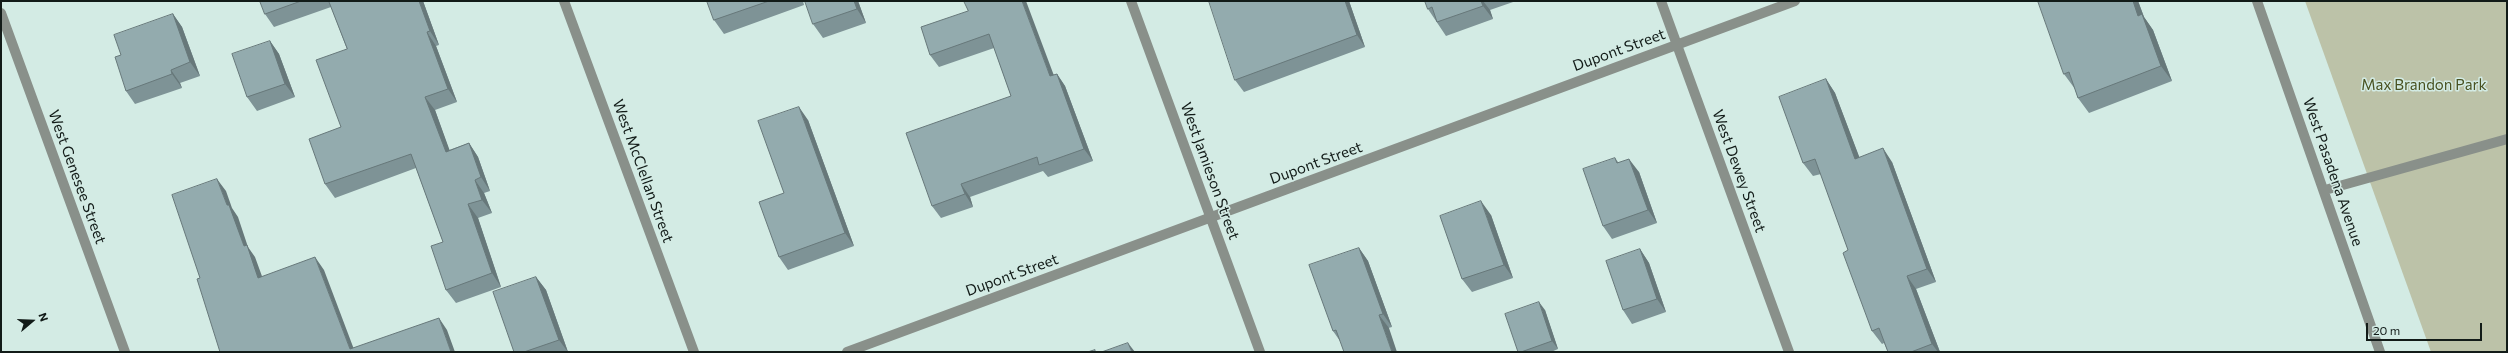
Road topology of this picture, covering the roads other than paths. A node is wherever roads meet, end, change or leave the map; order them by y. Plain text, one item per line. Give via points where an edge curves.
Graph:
1 (564, 1) edge
2 (1131, 1) edge
3 (1661, 1) edge
4 (1794, 1) edge
5 (2257, 1) edge
6 (1, 13) edge
7 (1676, 45) junction
8 (2507, 139) edge
9 (2325, 190) junction
10 (1211, 218) junction
11 (125, 352) edge
12 (694, 352) edge
13 (847, 352) edge
14 (1260, 352) edge
15 (1789, 352) edge
16 (2380, 352) edge

1 - 12 street, West McClellan Street
2 - 10 street, West Jamieson Street
3 - 7 street, West Dewey Street
4 - 7 street, Dupont Street
5 - 9 street, West Pasadena Avenue
6 - 11 street, West Genesee Street
7 - 10 street, Dupont Street
7 - 15 street, West Dewey Street
8 - 9 street
9 - 16 street, West Pasadena Avenue
10 - 13 street, Dupont Street
10 - 14 street, West Jamieson Street

